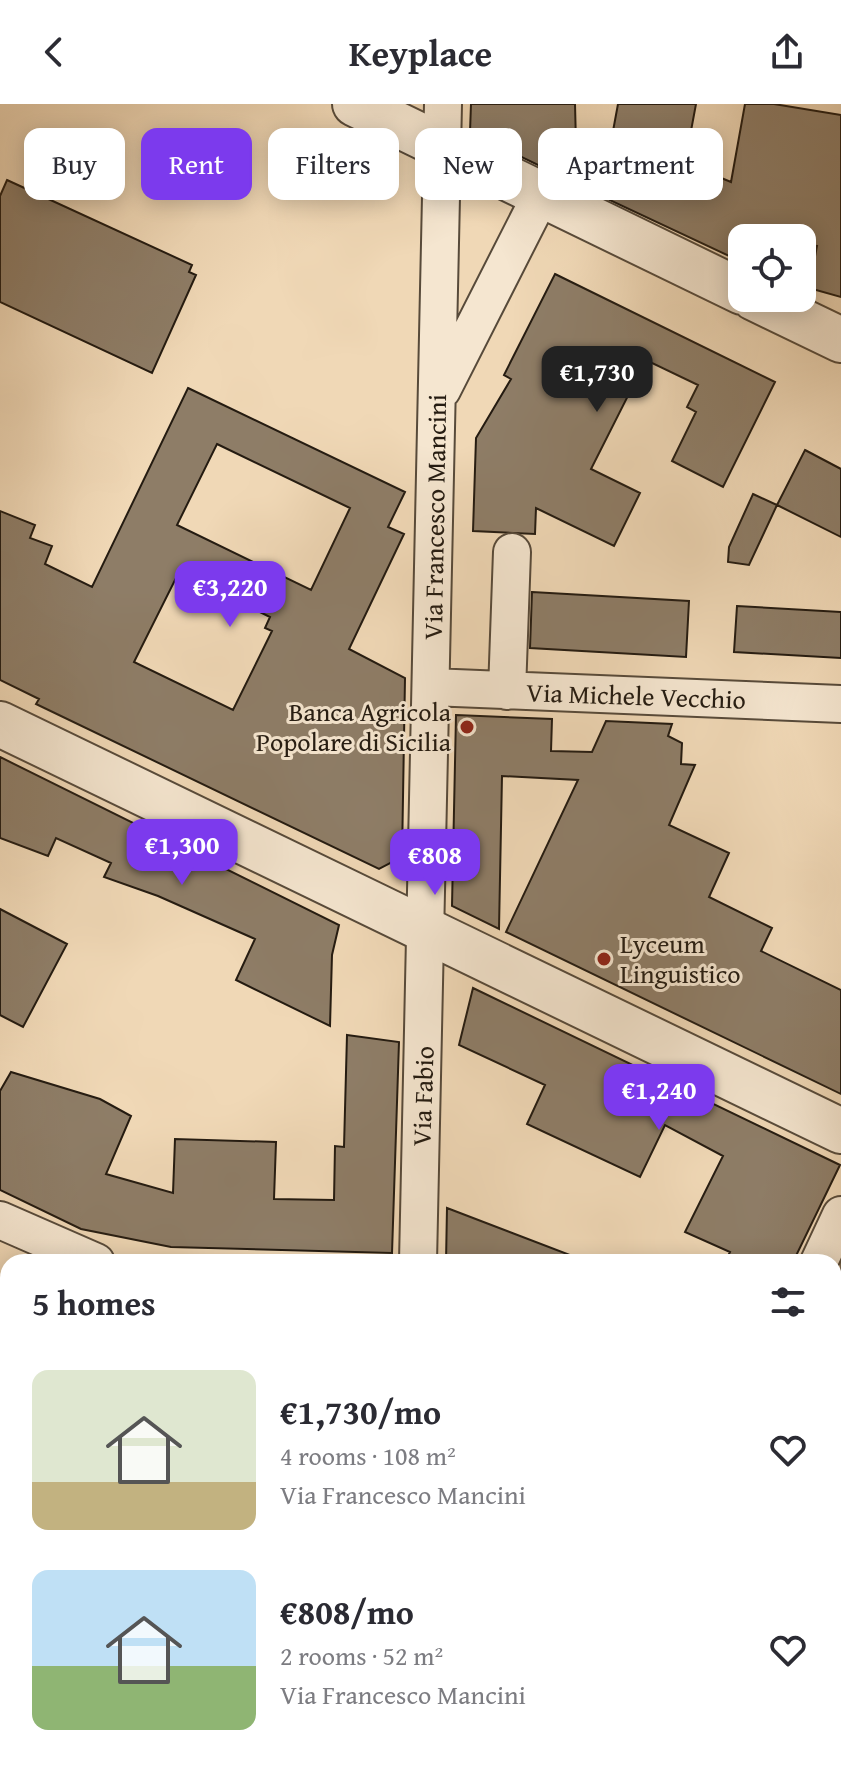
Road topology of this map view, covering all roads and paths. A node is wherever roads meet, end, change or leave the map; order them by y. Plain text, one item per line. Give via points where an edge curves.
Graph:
1 (355, 104) edge
2 (442, 125) edge
3 (538, 193) edge
4 (538, 200) edge
5 (551, 200) edge
6 (728, 285) edge
7 (783, 312) edge
8 (841, 340) edge
9 (437, 399) junction
10 (512, 552) dead end
11 (431, 687) junction
12 (507, 691) junction
13 (841, 704) edge
14 (0, 724) edge
15 (427, 930) junction
16 (841, 1131) edge
17 (841, 1215) edge
18 (0, 1220) edge
19 (78, 1254) edge
20 (418, 1254) edge
21 (823, 1254) edge

1 - 2 street
2 - 3 street
2 - 9 street, Via Francesco Mancini
4 - 9 street
5 - 6 street
7 - 8 street
9 - 11 street, Via Francesco Mancini
10 - 12 street
11 - 12 street, Via Michele Vecchio
11 - 15 street, Via Francesco Mancini
12 - 13 street, Via Michele Vecchio
14 - 15 street
15 - 16 street
15 - 20 street, Via Fabio
17 - 21 street
18 - 19 street

